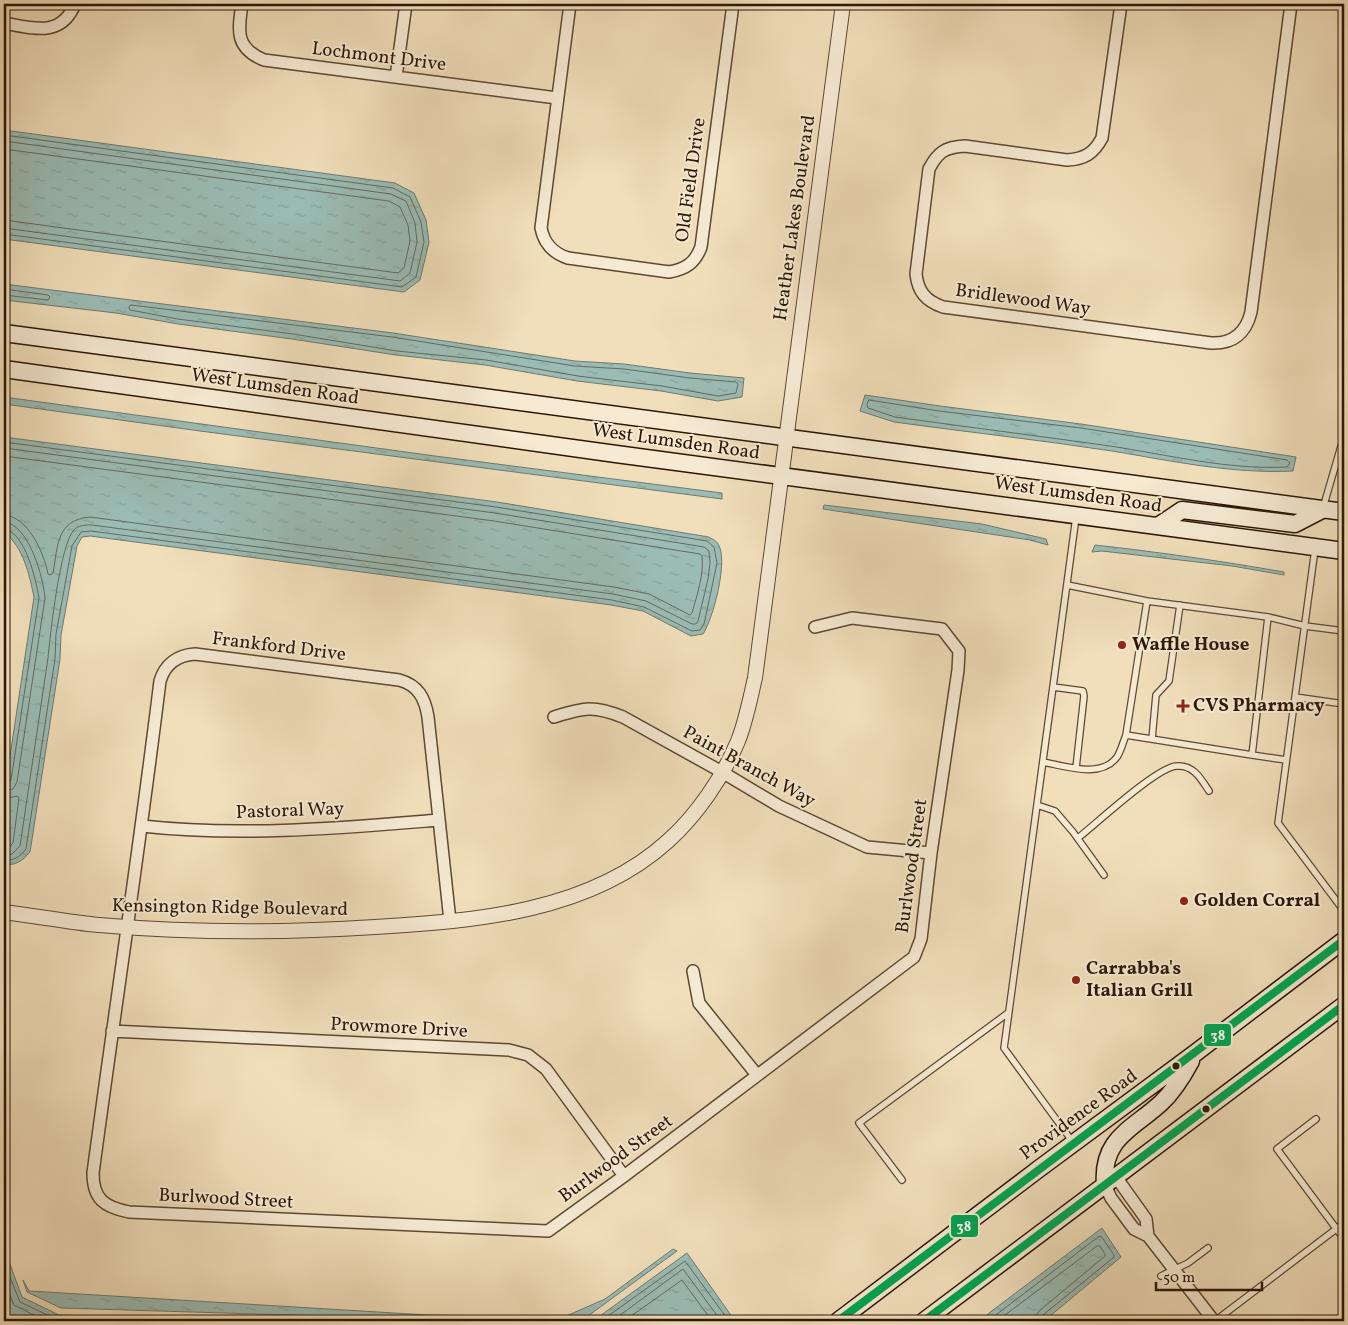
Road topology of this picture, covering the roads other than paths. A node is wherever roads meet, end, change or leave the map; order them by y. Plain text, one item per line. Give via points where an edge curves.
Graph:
1 (75, 4) edge
2 (242, 4) edge
3 (406, 4) edge
4 (570, 4) edge
5 (733, 4) edge
6 (843, 4) edge
7 (1121, 4) edge
8 (1291, 4) edge
9 (4, 24) edge
10 (396, 77) junction
11 (557, 98) junction
12 (4, 333) edge
13 (4, 369) edge
14 (1344, 436) edge
15 (785, 438) junction
16 (780, 476) junction
17 (1322, 510) junction
18 (1344, 512) edge
19 (1076, 515) junction
20 (1158, 526) junction
21 (1316, 547) junction
22 (1344, 551) edge
23 (1067, 585) junction
24 (1147, 601) junction
25 (1180, 605) junction
26 (1268, 617) junction
27 (1305, 626) junction
28 (815, 627) dead end
29 (1344, 631) edge
30 (1053, 687) junction
31 (1295, 697) junction
32 (1344, 704) edge
33 (554, 717) dead end
34 (1126, 735) junction
35 (1152, 739) junction
36 (1252, 755) junction
37 (1286, 760) junction
38 (1043, 762) junction
39 (1076, 768) junction
40 (722, 772) junction
41 (1209, 791) dead end
42 (1037, 805) junction
43 (439, 820) junction
44 (142, 826) junction
45 (1078, 838) junction
46 (931, 853) junction
47 (1104, 875) dead end
48 (1344, 911) edge
49 (4, 912) edge
50 (450, 921) junction
51 (126, 927) junction
52 (1344, 940) edge
53 (693, 971) dead end
54 (1344, 1005) edge
55 (1008, 1014) junction
56 (112, 1031) junction
57 (1194, 1054) junction
58 (757, 1075) junction
59 (1316, 1119) dead end
60 (1074, 1144) junction
61 (624, 1176) junction
62 (902, 1180) dead end
63 (1111, 1181) junction
64 (1344, 1223) edge
65 (1337, 1229) junction
66 (1148, 1236) junction
67 (1344, 1239) edge
68 (1208, 1248) dead end
69 (1174, 1269) junction
70 (1161, 1276) dead end
71 (838, 1321) edge
72 (924, 1321) edge
73 (1214, 1321) edge

1 - 9 street via 64,22 54,28
2 - 10 street, Lochmont Drive via 240,38 246,48 264,60
3 - 10 street
4 - 11 street, Old Field Drive
5 - 11 street, Old Field Drive via 701,247 691,265 669,272 568,258 558,255 543,239 541,228
6 - 15 street, Heather Lakes Boulevard
7 - 8 street, Bridlewood Way via 1102,138 1090,155 1068,160 953,146 934,160 929,169 916,274 917,286 933,303 943,307 1211,343 1239,336 1251,312
10 - 11 street, Lochmont Drive
12 - 15 main road, West Lumsden Road
13 - 16 main road, West Lumsden Road
14 - 17 lane
15 - 16 street, Kensington Ridge Boulevard
15 - 17 main road, West Lumsden Road
16 - 19 main road, West Lumsden Road
16 - 40 street, Kensington Ridge Boulevard via 755,678 742,729
17 - 18 main road, West Lumsden Road
17 - 20 main road via 1295,524 1182,510
19 - 20 main road, West Lumsden Road
19 - 23 lane
20 - 21 main road, West Lumsden Road
21 - 22 main road, West Lumsden Road
21 - 27 lane
23 - 24 lane
23 - 30 lane
24 - 25 lane
24 - 34 lane
25 - 26 lane
25 - 35 lane via 1169,681 1156,695
26 - 27 lane
26 - 36 lane
27 - 29 lane
27 - 31 lane
28 - 46 street, Burlwood Street via 852,618 942,630 959,651
30 - 38 lane
30 - 39 lane via 1083,691
31 - 32 lane
31 - 37 lane
33 - 40 street, Paint Branch Way via 583,708 608,711
34 - 35 lane
34 - 39 lane via 1117,757 1108,766 1098,770
35 - 36 lane
36 - 37 lane
37 - 48 lane via 1278,823
38 - 39 lane
38 - 42 lane
40 - 46 street, Paint Branch Way via 778,806 867,847
40 - 50 street, Kensington Ridge Boulevard via 692,816 674,835 643,861 622,873 585,891 546,904
41 - 45 lane via 1195,771 1177,766 1156,774
42 - 45 lane via 1055,811
42 - 55 lane
43 - 44 street, Pastoral Way via 254,831
43 - 44 street, Frankford Drive via 427,711 419,691 410,684 188,654 169,664 162,674
43 - 50 street, Frankford Drive
44 - 51 street, Frankford Drive
45 - 47 lane
46 - 58 street, Burlwood Street via 921,939 914,957
49 - 51 street, Kensington Ridge Boulevard
50 - 51 street, Kensington Ridge Boulevard via 321,931
51 - 56 street, Burlwood Street
52 - 57 main road, Providence Road
53 - 58 street via 699,1003
54 - 63 main road
55 - 60 lane via 1004,1048
55 - 62 lane via 859,1123
56 - 61 street, Prowmore Drive via 509,1050 528,1055 546,1069
56 - 61 street, Burlwood Street via 93,1183 101,1201 117,1210 548,1231
57 - 60 main road, Providence Road
57 - 63 main road via 1167,1097 1116,1142 1106,1166
58 - 61 street, Burlwood Street
59 - 65 lane via 1277,1148
60 - 71 main road, Providence Road
63 - 66 street via 1146,1219
63 - 66 street via 1111,1198 1134,1229
63 - 72 main road
64 - 65 lane
65 - 67 lane
65 - 73 lane
66 - 69 street
68 - 69 lane
69 - 70 lane
69 - 73 street

